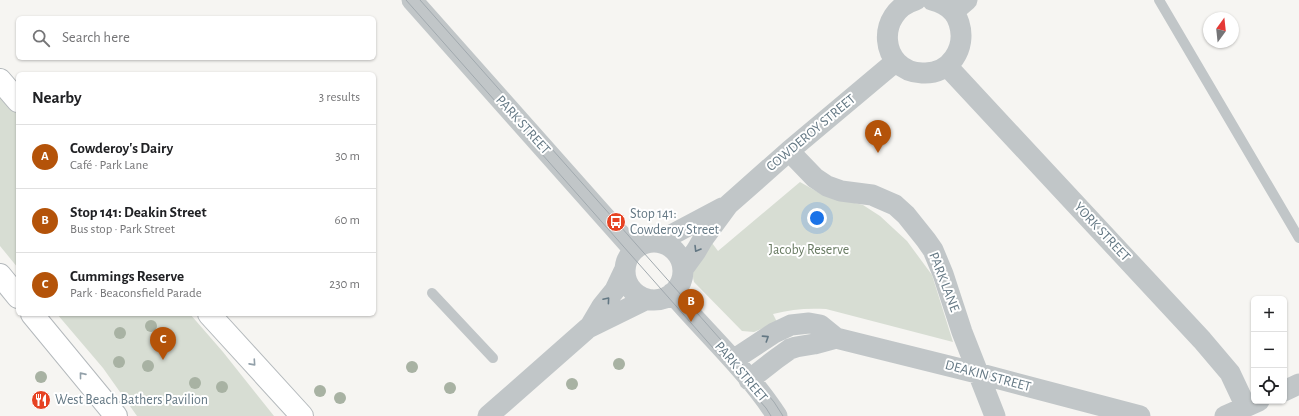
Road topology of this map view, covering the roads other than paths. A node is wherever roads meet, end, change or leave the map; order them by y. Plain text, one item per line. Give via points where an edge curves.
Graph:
1 (412, 0) edge
2 (932, 0) edge
3 (1159, 0) edge
4 (903, 3) edge
5 (960, 6) edge
6 (895, 62) junction
7 (947, 66) junction
8 (0, 80) edge
9 (16, 99) edge
10 (789, 151) junction
11 (728, 205) junction
12 (1299, 238) edge
13 (658, 242) junction
14 (634, 250) junction
15 (683, 269) junction
16 (624, 271) junction
17 (0, 275) edge
18 (432, 293) dead end
19 (672, 293) junction
20 (16, 294) edge
21 (647, 299) junction
22 (34, 316) edge
23 (211, 316) edge
24 (588, 328) junction
25 (836, 338) junction
26 (493, 358) dead end
27 (733, 360) junction
28 (977, 372) junction
29 (749, 380) junction
30 (1299, 384) edge
31 (1287, 390) edge
32 (1251, 401) edge
33 (1253, 404) edge
34 (116, 416) edge
35 (302, 416) edge
36 (488, 416) edge
37 (777, 416) edge
38 (995, 416) edge
39 (1140, 416) edge
40 (1225, 416) edge

1 - 14 street, PARK STREET
2 - 5 street
3 - 12 lane
4 - 6 street via 887,29 887,42
5 - 7 street via 957,19 961,31 961,44 956,56
6 - 7 street via 922,73 936,72
6 - 10 street, COWDEROY STREET
7 - 32 street, YORK STREET via 1202,340
8 - 9 main road
10 - 11 street, COWDEROY STREET
10 - 28 street, PARK LANE via 821,183 881,198 895,205 906,215 933,250
11 - 13 street, COWDEROY STREET
11 -> 15 street, COWDEROY STREET
13 - 14 street via 644,243
13 - 15 street via 672,249
14 - 16 street via 627,258
15 - 19 street via 680,284
16 - 21 street via 625,279 633,292
24 -> 16 street via 615,290
17 - 20 main road
18 - 26 lane
19 - 21 street via 662,299
19 - 27 street, PARK STREET
21 - 24 street
34 -> 22 main road
23 -> 35 main road
24 - 36 street
27 -> 25 street, DEAKIN STREET via 791,325 820,325
25 - 28 street, DEAKIN STREET
25 - 29 street, DEAKIN STREET via 790,349
27 - 29 street, PARK STREET
28 - 38 street, PARK LANE
28 - 39 street, DEAKIN STREET
29 - 37 street, PARK STREET
30 - 31 street
33 - 40 street

